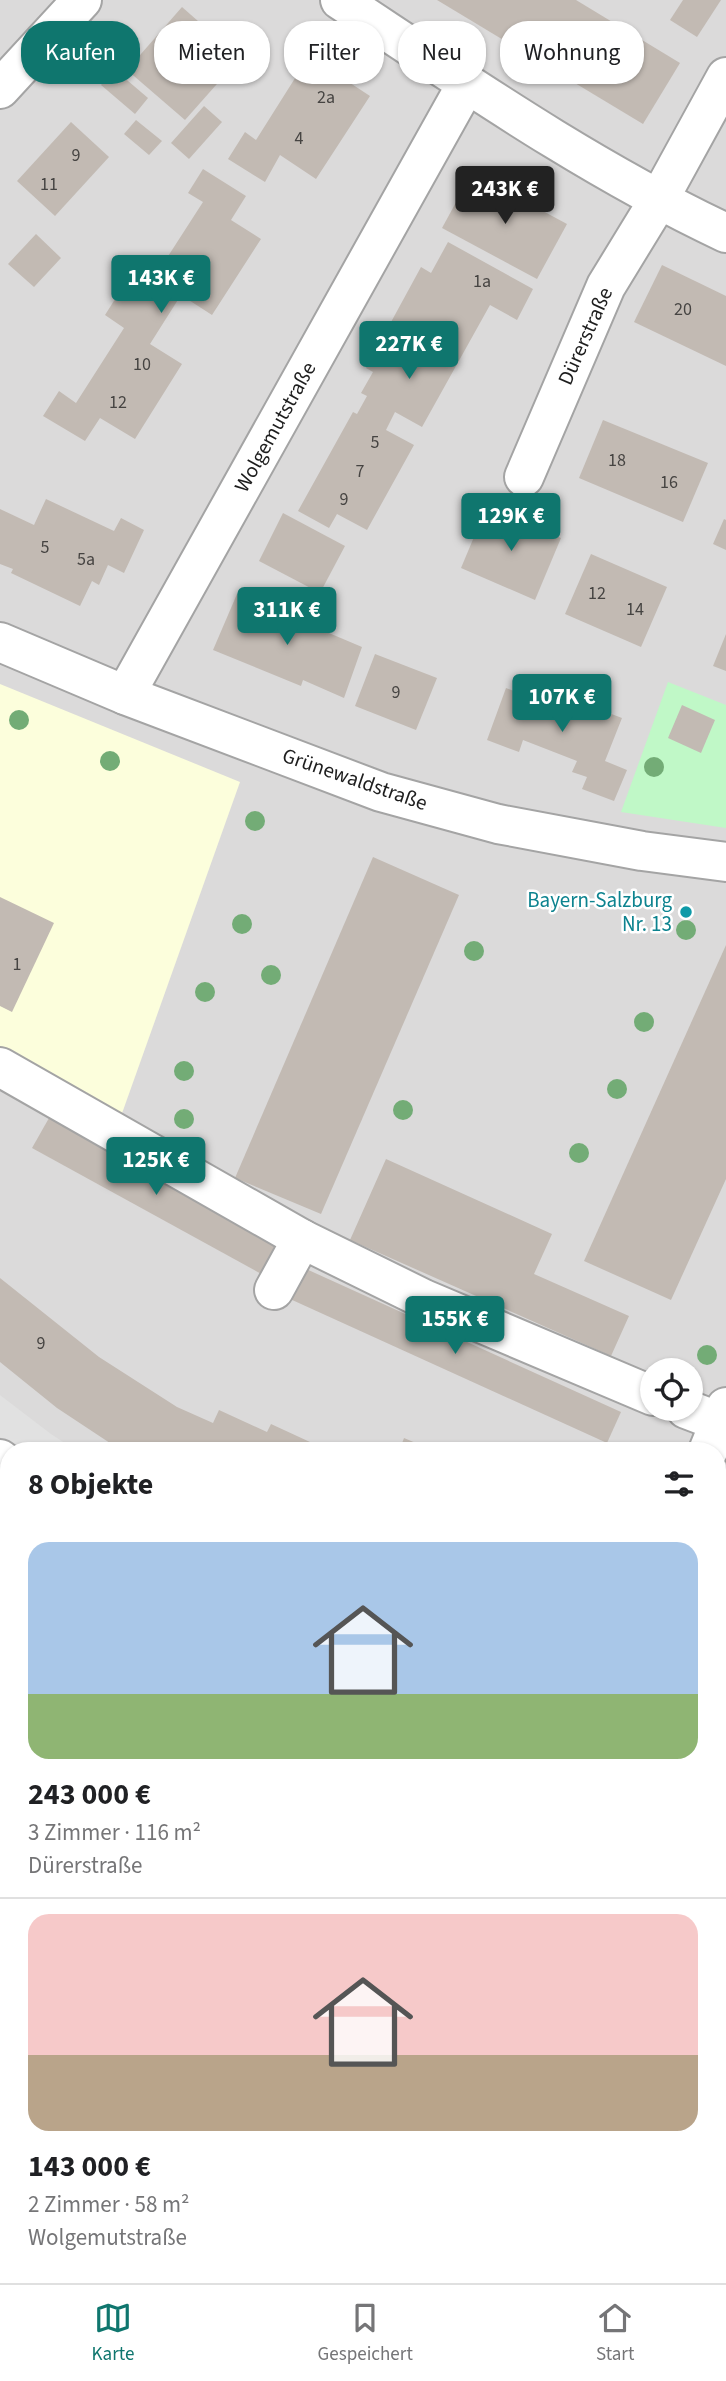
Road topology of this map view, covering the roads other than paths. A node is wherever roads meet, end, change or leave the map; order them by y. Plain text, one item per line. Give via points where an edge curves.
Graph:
1 (82, 0) edge
2 (340, 0) edge
3 (726, 77) edge
4 (466, 85) junction
5 (0, 89) edge
6 (658, 201) junction
7 (726, 233) edge
8 (524, 477) dead end
9 (0, 642) edge
10 (125, 695) junction
11 (726, 862) edge
12 (0, 1067) edge
13 (302, 1239) junction
14 (274, 1290) dead end
15 (640, 1390) edge

1 - 5 street
2 - 4 street
3 - 6 street, Dürerstraße
4 - 6 street
4 - 10 street, Wolgemutstraße
6 - 7 street
6 - 8 street, Dürerstraße via 606,286
9 - 10 street, Grünewaldstraße
10 - 11 street, Grünewaldstraße via 382,792 498,824
12 - 13 street
13 - 14 street
13 - 15 street via 428,1290

